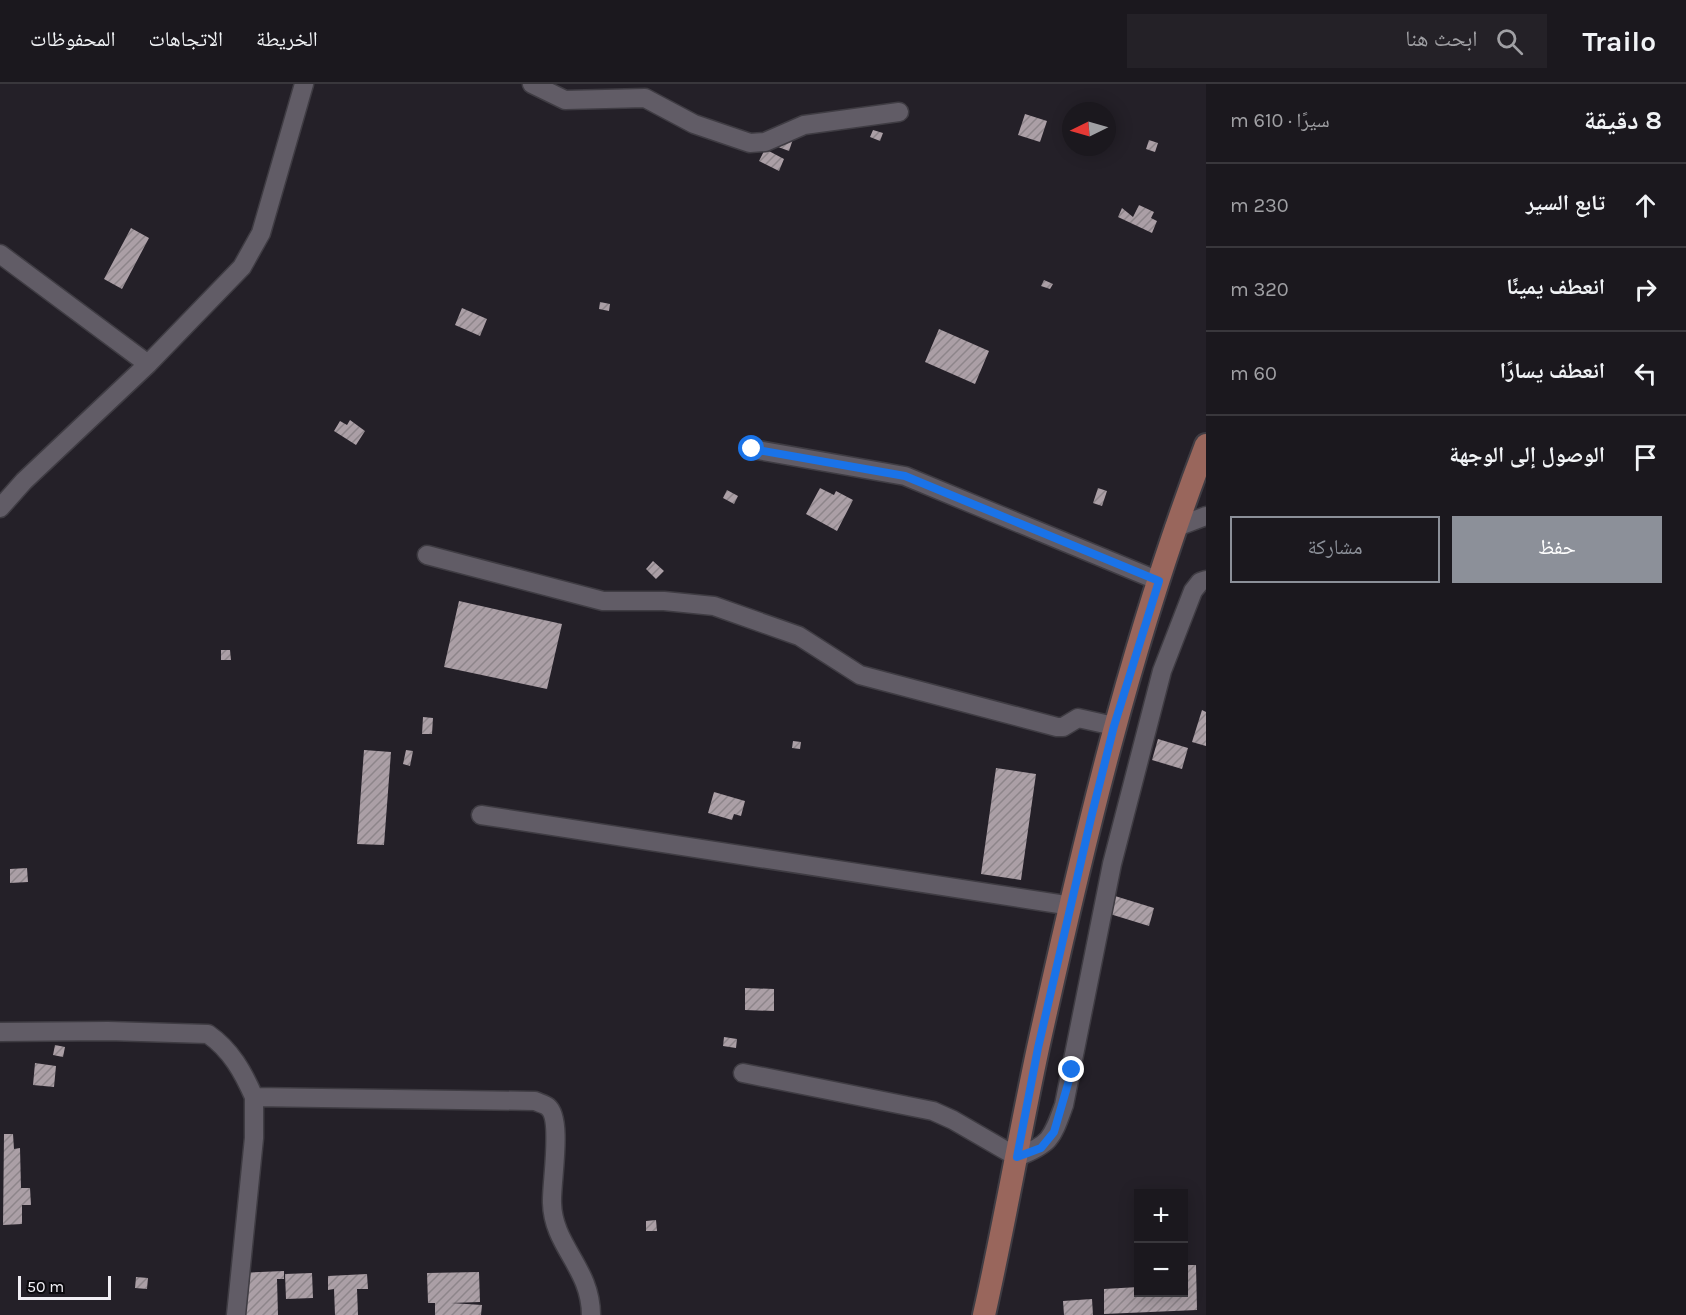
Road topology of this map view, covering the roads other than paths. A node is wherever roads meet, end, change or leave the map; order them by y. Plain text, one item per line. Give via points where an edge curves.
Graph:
1 (304, 84) edge
2 (532, 84) edge
3 (899, 112) dead end
4 (0, 254) edge
5 (148, 364) junction
6 (1206, 445) edge
7 (752, 449) dead end
8 (0, 508) edge
9 (1206, 516) edge
10 (1174, 528) junction
11 (427, 555) dead end
12 (1206, 580) edge
13 (1159, 581) junction
14 (1114, 726) junction
15 (481, 816) dead end
16 (1072, 906) junction
17 (0, 1032) edge
18 (743, 1073) dead end
19 (254, 1097) junction
20 (1017, 1157) junction
21 (986, 1310) edge
22 (236, 1315) edge
23 (591, 1315) edge

1 - 5 street via 261,233 247,258 213,299
2 - 3 street via 565,100 645,98 694,124 750,143 765,142 804,125
4 - 5 street
5 - 8 street
6 - 10 main road
7 - 13 street via 905,476
9 - 10 street
10 - 13 main road
11 - 14 street via 603,601 714,606 799,636 860,675 1058,727 1078,718
12 - 20 street via 1193,591 1162,671 1112,864 1064,1105 1054,1132 1041,1148
13 - 14 main road
14 - 16 main road
15 - 16 street
16 - 20 main road
17 - 19 street via 208,1034 239,1066
18 - 20 street via 933,1112
19 - 22 street via 254,1138
19 - 23 street via 535,1101 549,1107 556,1130 552,1204 555,1224 584,1276
20 - 21 main road

